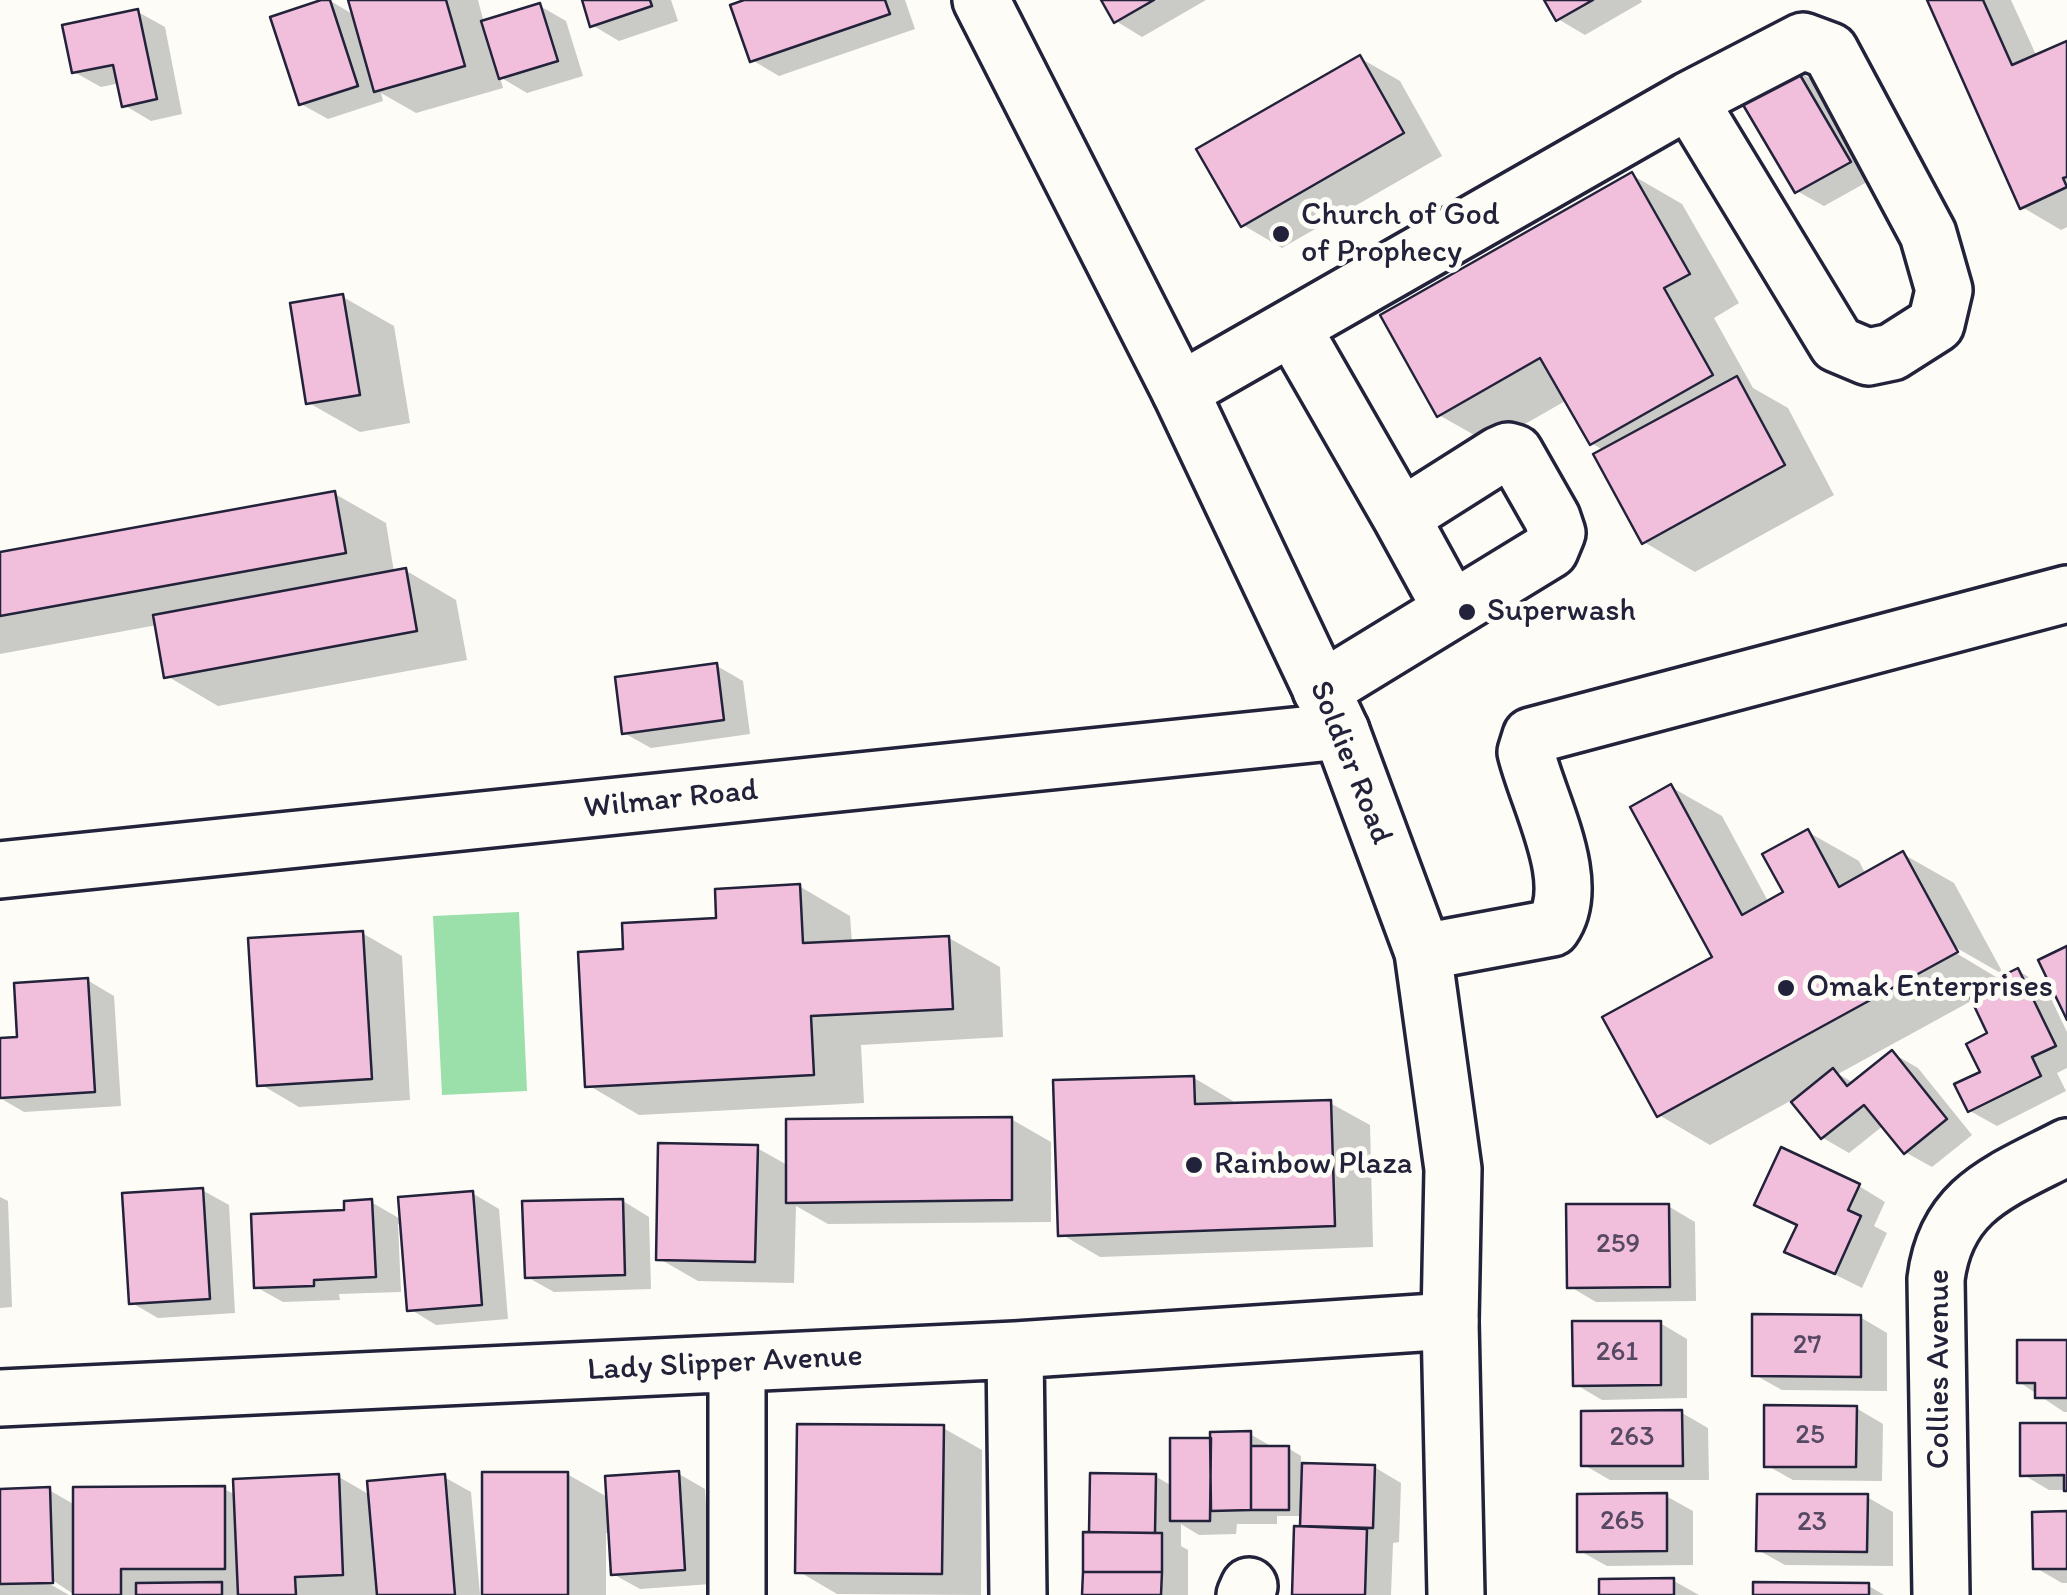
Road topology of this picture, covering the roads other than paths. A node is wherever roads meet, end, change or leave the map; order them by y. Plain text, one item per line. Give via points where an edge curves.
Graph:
1 (981, 0) edge
2 (1689, 100) junction
3 (1292, 326) junction
4 (1180, 391) junction
5 (1401, 517) junction
6 (2067, 594) edge
7 (1452, 610) junction
8 (1332, 710) junction
9 (0, 870) edge
10 (1424, 952) junction
11 (2067, 1147) edge
12 (1450, 1321) junction
13 (1015, 1350) junction
14 (738, 1364) junction
15 (0, 1398) edge
16 (736, 1595) edge
17 (1018, 1595) edge
18 (1456, 1595) edge
19 (1940, 1595) edge

1 - 4 street, Soldier Road
2 - 2 street via 1802,41 1830,51 1928,234 1944,290 1936,324 1892,352 1868,357 1836,344
2 - 3 street
3 - 4 street
3 - 5 street
4 - 8 street, Soldier Road
5 - 7 street
5 - 7 street via 1508,451 1552,518 1557,533 1550,550
6 - 10 street via 1532,736 1526,752 1564,872 1561,915 1552,928
7 - 8 street
8 - 9 street, Wilmar Road
8 - 10 street, Soldier Road
10 - 12 street, Soldier Road via 1453,1168
11 - 19 street, Collies Avenue via 1960,1214 1938,1259
12 - 13 street, Lady Slipper Avenue
12 - 18 street, Soldier Road
13 - 14 street, Lady Slipper Avenue
13 - 17 street
14 - 15 street, Lady Slipper Avenue
14 - 16 street

